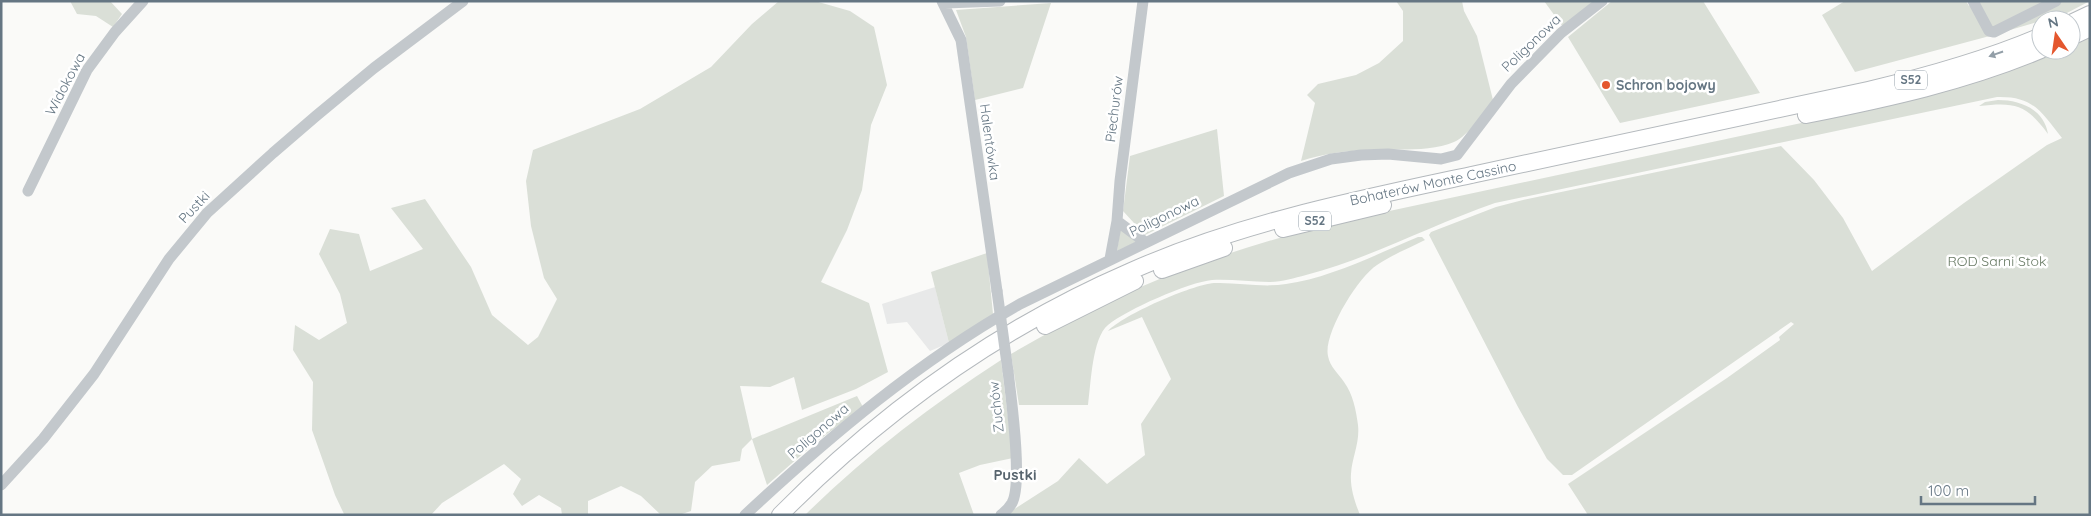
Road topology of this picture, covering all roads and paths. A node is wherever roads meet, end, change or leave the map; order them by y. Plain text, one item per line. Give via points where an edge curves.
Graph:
1 (143, 1) edge
2 (464, 1) edge
3 (1000, 1) edge
4 (1143, 1) edge
5 (1602, 1) edge
6 (1972, 1) edge
7 (2056, 1) edge
8 (944, 2) edge
9 (2031, 40) edge
10 (2031, 54) edge
11 (28, 191) dead end
12 (1117, 221) junction
13 (1146, 242) junction
14 (1110, 259) junction
15 (997, 291) joint
16 (1, 485) edge
17 (745, 515) edge
18 (780, 515) edge
19 (795, 515) edge
20 (1001, 515) edge

1 - 11 street, Widokowa via 87,70
2 - 16 street, Pustki via 374,68 206,213 169,259 94,374 43,439
3 - 8 street
4 - 12 street, Piechurów
5 - 13 street, Poligonowa via 1561,33 1510,84 1457,155 1441,159 1361,155 1309,165
6 - 7 street via 1989,30 1994,32
8 - 15 street, Halentówka via 961,40
9 -> 18 highway, Bohaterów Monte Cassino / S52 via 1919,78 1338,204 1188,248 1078,295 967,360 868,433
10 - 19 highway, Bohaterów Monte Cassino / S52 via 1922,90 1349,213 1280,230 1192,259 1137,280 1081,307 979,365 935,394 874,442
12 - 13 street
12 - 14 street, Piechurów
13 - 14 street, Poligonowa
14 - 17 street, Poligonowa via 1020,304 935,357 882,396
15 - 20 street, Zuchów, bridge via 1015,428 1016,472 1012,503

